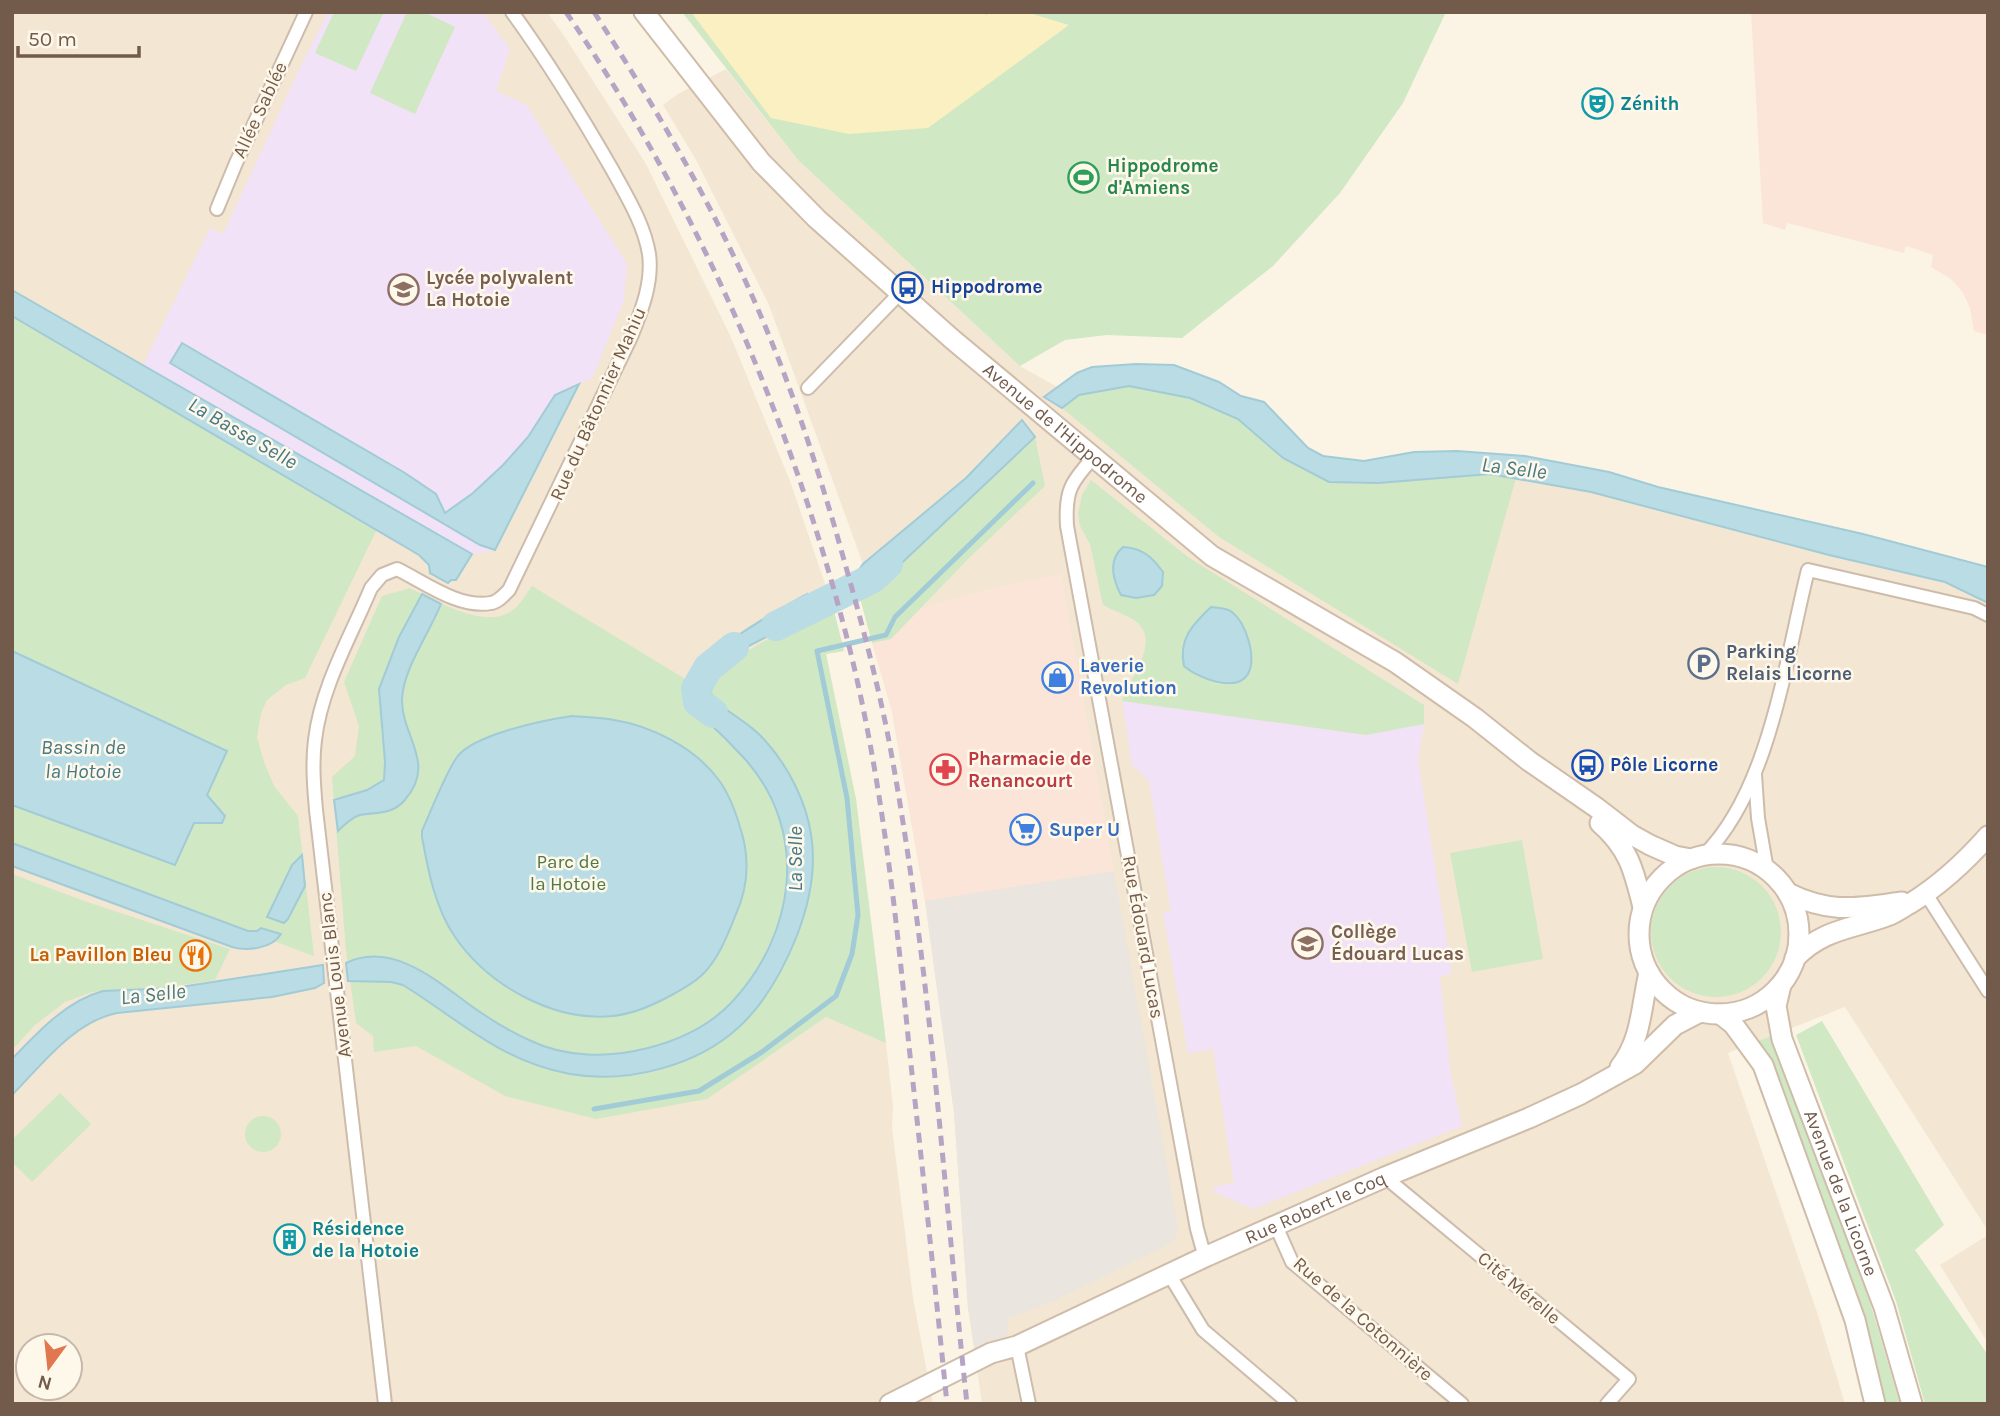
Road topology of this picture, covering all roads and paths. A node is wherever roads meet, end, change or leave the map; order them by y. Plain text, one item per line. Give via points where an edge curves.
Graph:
1 (306, 12) edge
2 (512, 12) edge
3 (644, 12) edge
4 (217, 209) dead end
5 (899, 294) junction
6 (808, 388) dead end
7 (1093, 457) junction
8 (450, 596) joint
9 (1988, 615) edge
10 (1755, 775) junction
11 (1552, 778) junction
12 (1988, 836) edge
13 (1698, 857) junction
14 (1767, 870) junction
15 (1788, 893) junction
16 (1921, 897) junction
17 (1643, 906) junction
18 (1795, 958) junction
19 (1649, 973) junction
20 (1781, 985) junction
21 (1988, 990) edge
22 (1710, 1013) junction
23 (1614, 1075) junction
24 (1385, 1177) junction
25 (1276, 1226) junction
26 (1207, 1256) junction
27 (1169, 1274) junction
28 (1017, 1346) junction
29 (385, 1404) edge
30 (890, 1404) edge
31 (914, 1404) edge
32 (1029, 1404) edge
33 (1290, 1404) edge
34 (1462, 1404) edge
35 (1607, 1404) edge
36 (1875, 1404) edge
37 (1912, 1404) edge

1 - 4 street, Allée Sablée
2 - 8 street, Rue du Bâtonnier Mahiu via 573,104 631,205 644,235 649,270 643,307 612,380 509,590 491,603
3 - 5 main road, Avenue de l'Hippodrome via 761,162
5 - 6 street
5 - 7 main road, Avenue de l'Hippodrome
7 - 11 main road, Avenue de l'Hippodrome via 1212,556 1395,662
7 - 26 street, Rue Édouard Lucas via 1065,498 1067,526 1197,1229
8 - 29 street, Avenue Louis Blanc via 397,569 382,575 371,588 332,681 315,739 313,776 328,926
9 - 10 street via 1808,570
10 - 13 street via 1717,842
10 - 14 street
11 - 13 main road, Avenue de l'Hippodrome via 1650,845 1675,856
11 - 17 main road, Avenue de l'Hippodrome via 1625,849
12 - 16 main road
13 - 14 main road via 1737,856
13 - 17 main road via 1662,878
14 - 15 main road
15 - 16 main road via 1832,909
15 - 18 main road via 1798,924
16 - 18 main road via 1890,916 1837,930 1808,944
16 - 21 street
17 - 19 main road via 1639,940
18 - 20 main road
19 - 22 main road via 1679,1004
19 - 23 main road, Rue Robert le Coq via 1636,1040
20 - 22 main road via 1742,1010
20 - 37 main road, Avenue de la Licorne via 1776,1006 1782,1039 1884,1307
22 - 23 main road, Rue Robert le Coq via 1675,1025 1635,1064
22 - 36 main road, Avenue de la Licorne via 1733,1024 1763,1065 1855,1320
23 - 24 main road, Rue Robert le Coq via 1529,1118
24 - 25 main road, Rue Robert le Coq
24 - 35 street, Cité Mérelle via 1629,1379
25 - 26 main road, Rue Robert le Coq
25 - 34 street, Rue de la Cotonnière via 1292,1262
26 - 27 main road, Rue Robert le Coq
27 - 28 main road, Rue Robert le Coq
27 - 33 street via 1203,1330
28 - 30 main road via 991,1353
28 - 31 main road via 964,1380
28 - 32 street

